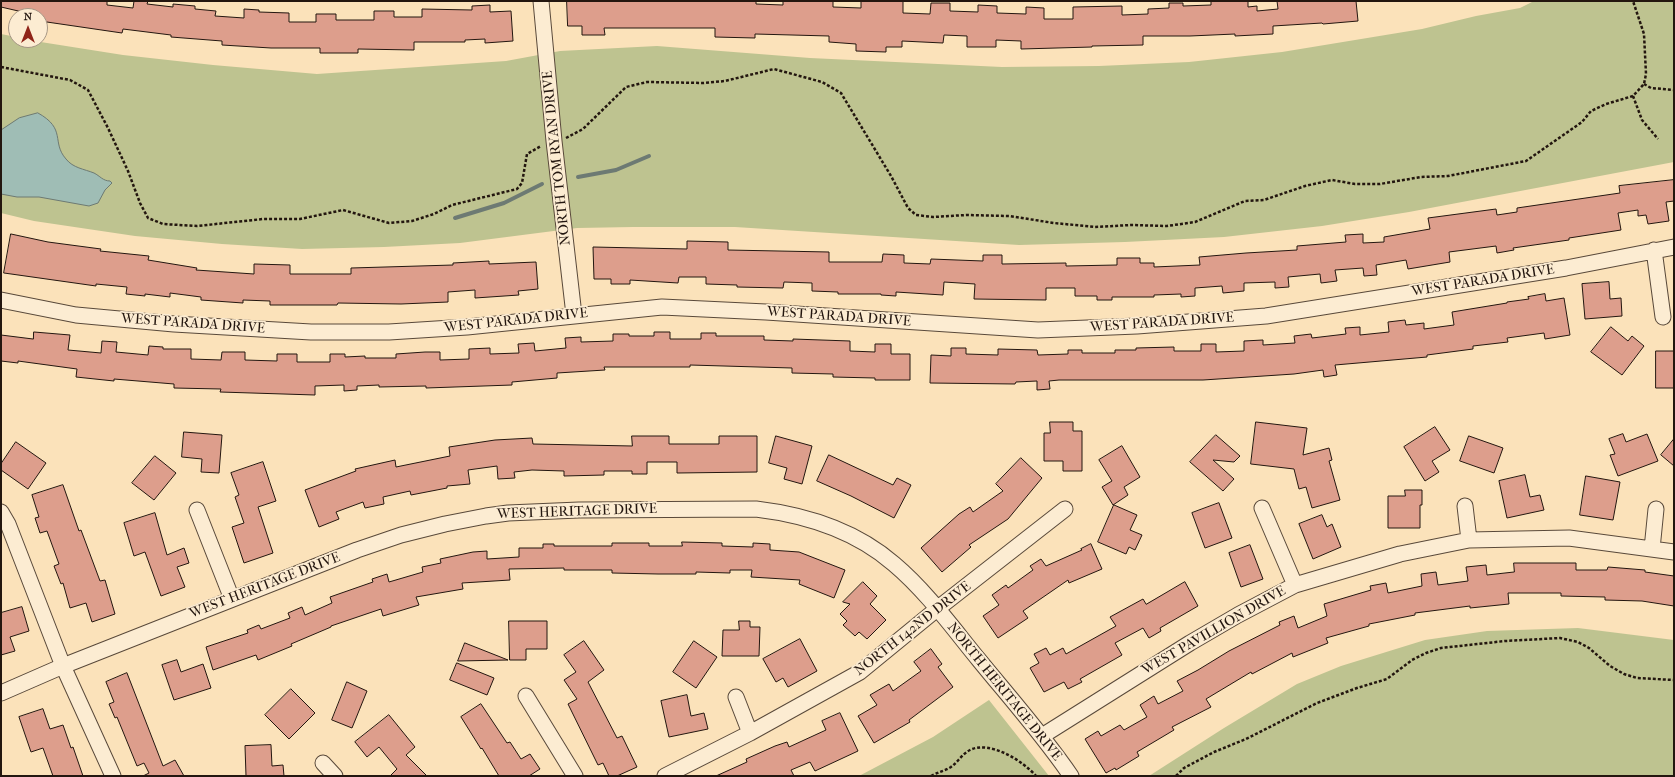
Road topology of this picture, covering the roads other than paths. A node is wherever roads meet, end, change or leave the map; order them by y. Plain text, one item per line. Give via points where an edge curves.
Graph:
1 (541, 1) edge
2 (1674, 247) edge
3 (1654, 250) junction
4 (1, 300) edge
5 (574, 315) junction
6 (1663, 317) dead end
7 (1465, 506) dead end
8 (1262, 508) dead end
9 (1065, 509) dead end
10 (1656, 509) dead end
11 (197, 510) dead end
12 (1, 512) edge
13 (1469, 540) junction
14 (1652, 549) junction
15 (1674, 552) edge
16 (1295, 585) junction
17 (232, 599) junction
18 (937, 609) junction
19 (63, 666) junction
20 (1, 693) edge
21 (526, 696) dead end
22 (736, 697) dead end
23 (750, 732) junction
24 (1042, 736) junction
25 (323, 763) dead end
26 (113, 776) edge
27 (335, 776) edge
28 (575, 776) edge
29 (665, 776) edge
30 (1071, 776) edge

1 - 5 street, NORTH TOM RYAN DRIVE
2 - 3 street, WEST PARADA DRIVE
3 - 5 street, WEST PARADA DRIVE via 1566,268 1266,316 1137,326 1038,330 662,307
3 - 6 street
4 - 5 street, WEST PARADA DRIVE via 76,315 311,332 389,332 467,327
7 - 13 street
8 - 16 street
9 - 18 street, NORTH 142ND DRIVE
10 - 14 street
11 - 17 street
12 - 19 street via 8,524
13 - 14 street, WEST PAVILLION DRIVE via 1570,538
13 - 16 street, WEST PAVILLION DRIVE via 1400,554
14 - 15 street, WEST PAVILLION DRIVE
16 - 24 street, WEST PAVILLION DRIVE via 1190,643
17 - 18 street, WEST HERITAGE DRIVE via 401,535 486,516 530,511 756,509 806,517 866,544 894,564
17 - 19 street, WEST HERITAGE DRIVE
18 - 23 street, NORTH 142ND DRIVE via 860,672
18 - 24 street, NORTH HERITAGE DRIVE
19 - 20 street, WEST HERITAGE DRIVE
19 - 26 street
21 - 28 street
22 - 23 street
23 - 29 street, NORTH 142ND DRIVE
24 - 30 street, NORTH HERITAGE DRIVE
25 - 27 street

